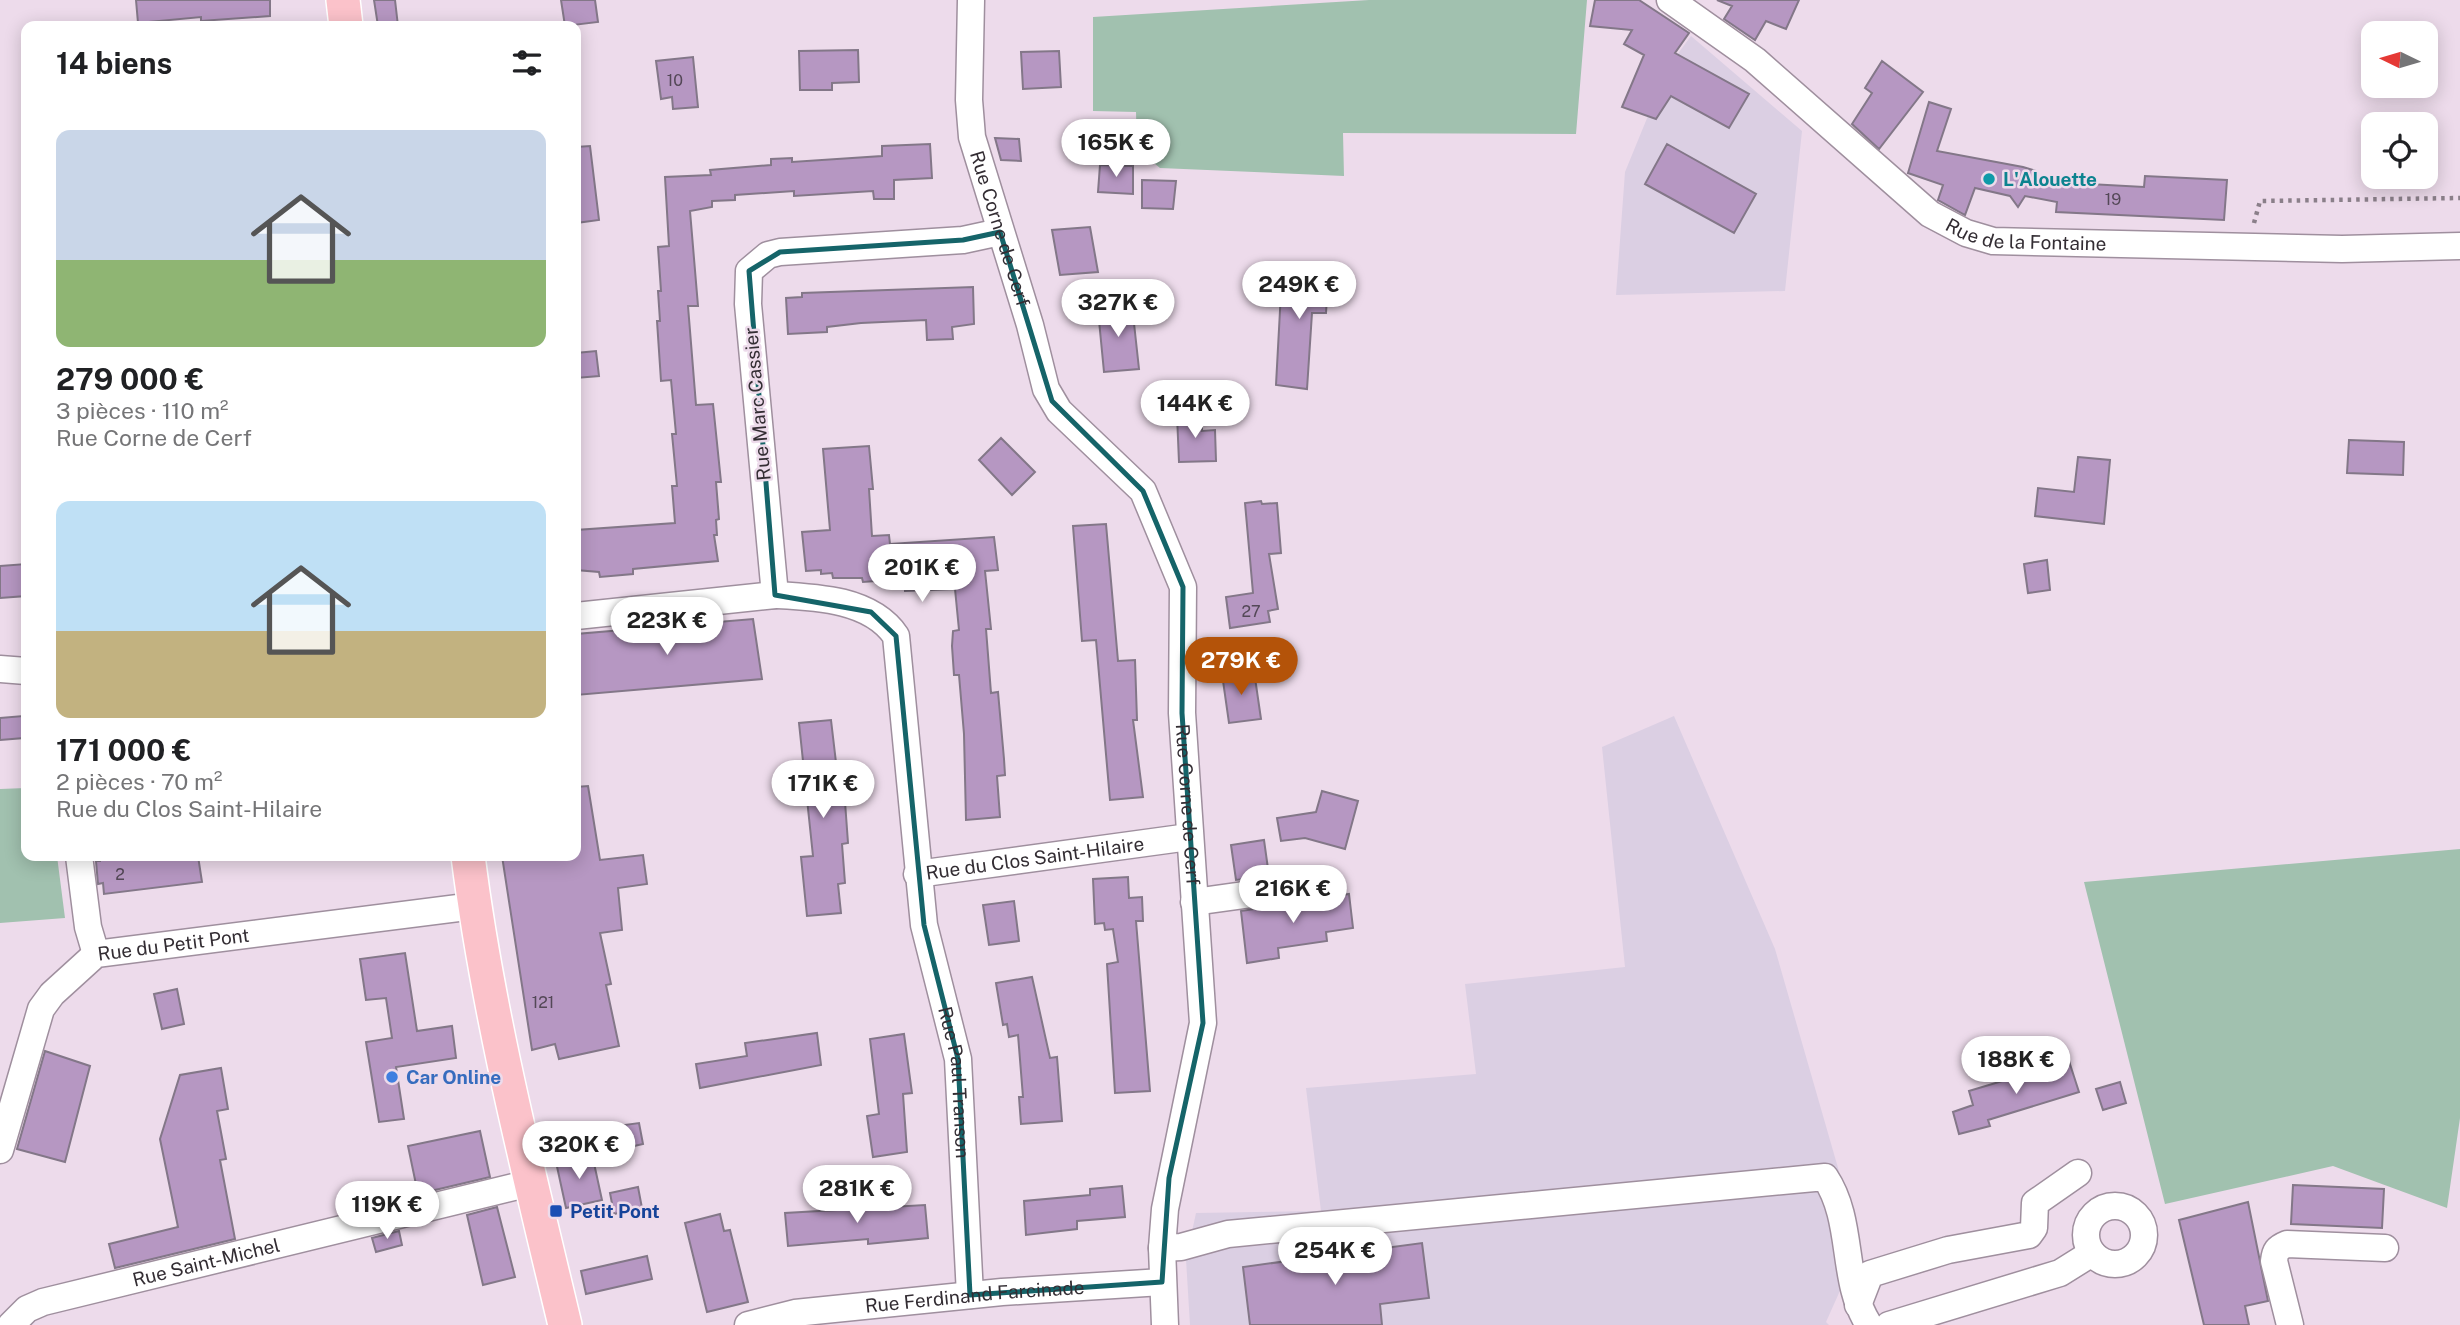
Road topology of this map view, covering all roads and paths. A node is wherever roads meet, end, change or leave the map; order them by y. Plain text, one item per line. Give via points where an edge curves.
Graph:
1 (343, 0) edge
2 (971, 0) edge
3 (1670, 0) edge
4 (345, 21) edge
5 (2460, 198) edge
6 (1000, 232) junction
7 (2460, 246) edge
8 (2248, 247) junction
9 (775, 595) junction
10 (581, 615) edge
11 (0, 669) edge
12 (21, 671) edge
13 (1189, 837) junction
14 (80, 861) edge
15 (469, 861) edge
16 (917, 874) junction
17 (1330, 883) dead end
18 (1194, 902) junction
19 (474, 906) junction
20 (96, 954) junction
21 (0, 1150) edge
22 (2078, 1173) dead end
23 (530, 1183) junction
24 (1162, 1248) junction
25 (2385, 1248) dead end
26 (2092, 1253) dead end
27 (1162, 1282) junction
28 (970, 1295) junction
29 (1863, 1316) edge
30 (11, 1325) edge
31 (565, 1325) edge
32 (748, 1325) edge
33 (1165, 1325) edge
34 (1889, 1325) edge
35 (2290, 1325) edge

1 - 4 main road
2 - 6 street, Rue Corne de Cerf via 972,137
3 - 8 street, Rue de la Fontaine via 1755,60 1930,214 1966,233 1993,241 2031,243
5 - 8 path via 2260,201
6 - 9 street, Rue Marc Cassier via 963,240 780,252 768,255 749,271 748,304
6 - 13 street, Rue Corne de Cerf via 1052,401 1143,491 1183,587 1182,713
7 - 8 street, Rue de la Fontaine
9 - 10 street
9 - 16 street, Rue du Clos Saint-Hilaire via 807,597 872,612 895,636
11 - 12 street
13 - 16 street, Rue du Clos Saint-Hilaire
13 - 18 street, Rue Corne de Cerf
14 - 20 street
15 - 19 main road
16 - 28 street, Rue Paul Transon via 958,1059
17 - 18 street
18 - 24 street, Rue Corne de Cerf via 1203,1023 1169,1178
19 - 20 street, Rue du Petit Pont
19 - 23 main road
20 - 21 street, Rue du Petit Pont via 41,1009
22 - 29 street via 2035,1203 2029,1236 1948,1250 1870,1274
23 - 30 street, Rue Saint-Michel via 43,1302 27,1309
23 - 31 main road
24 - 27 street, Rue Corne de Cerf
24 - 29 street via 1228,1234 1825,1177 1839,1197
25 - 35 street via 2287,1244 2275,1251
26 - 34 street via 2060,1273
27 - 28 street, Rue Ferdinand Farcinade
27 - 33 street, Rue Corne de Cerf
28 - 32 street, Rue Ferdinand Farcinade via 795,1313

